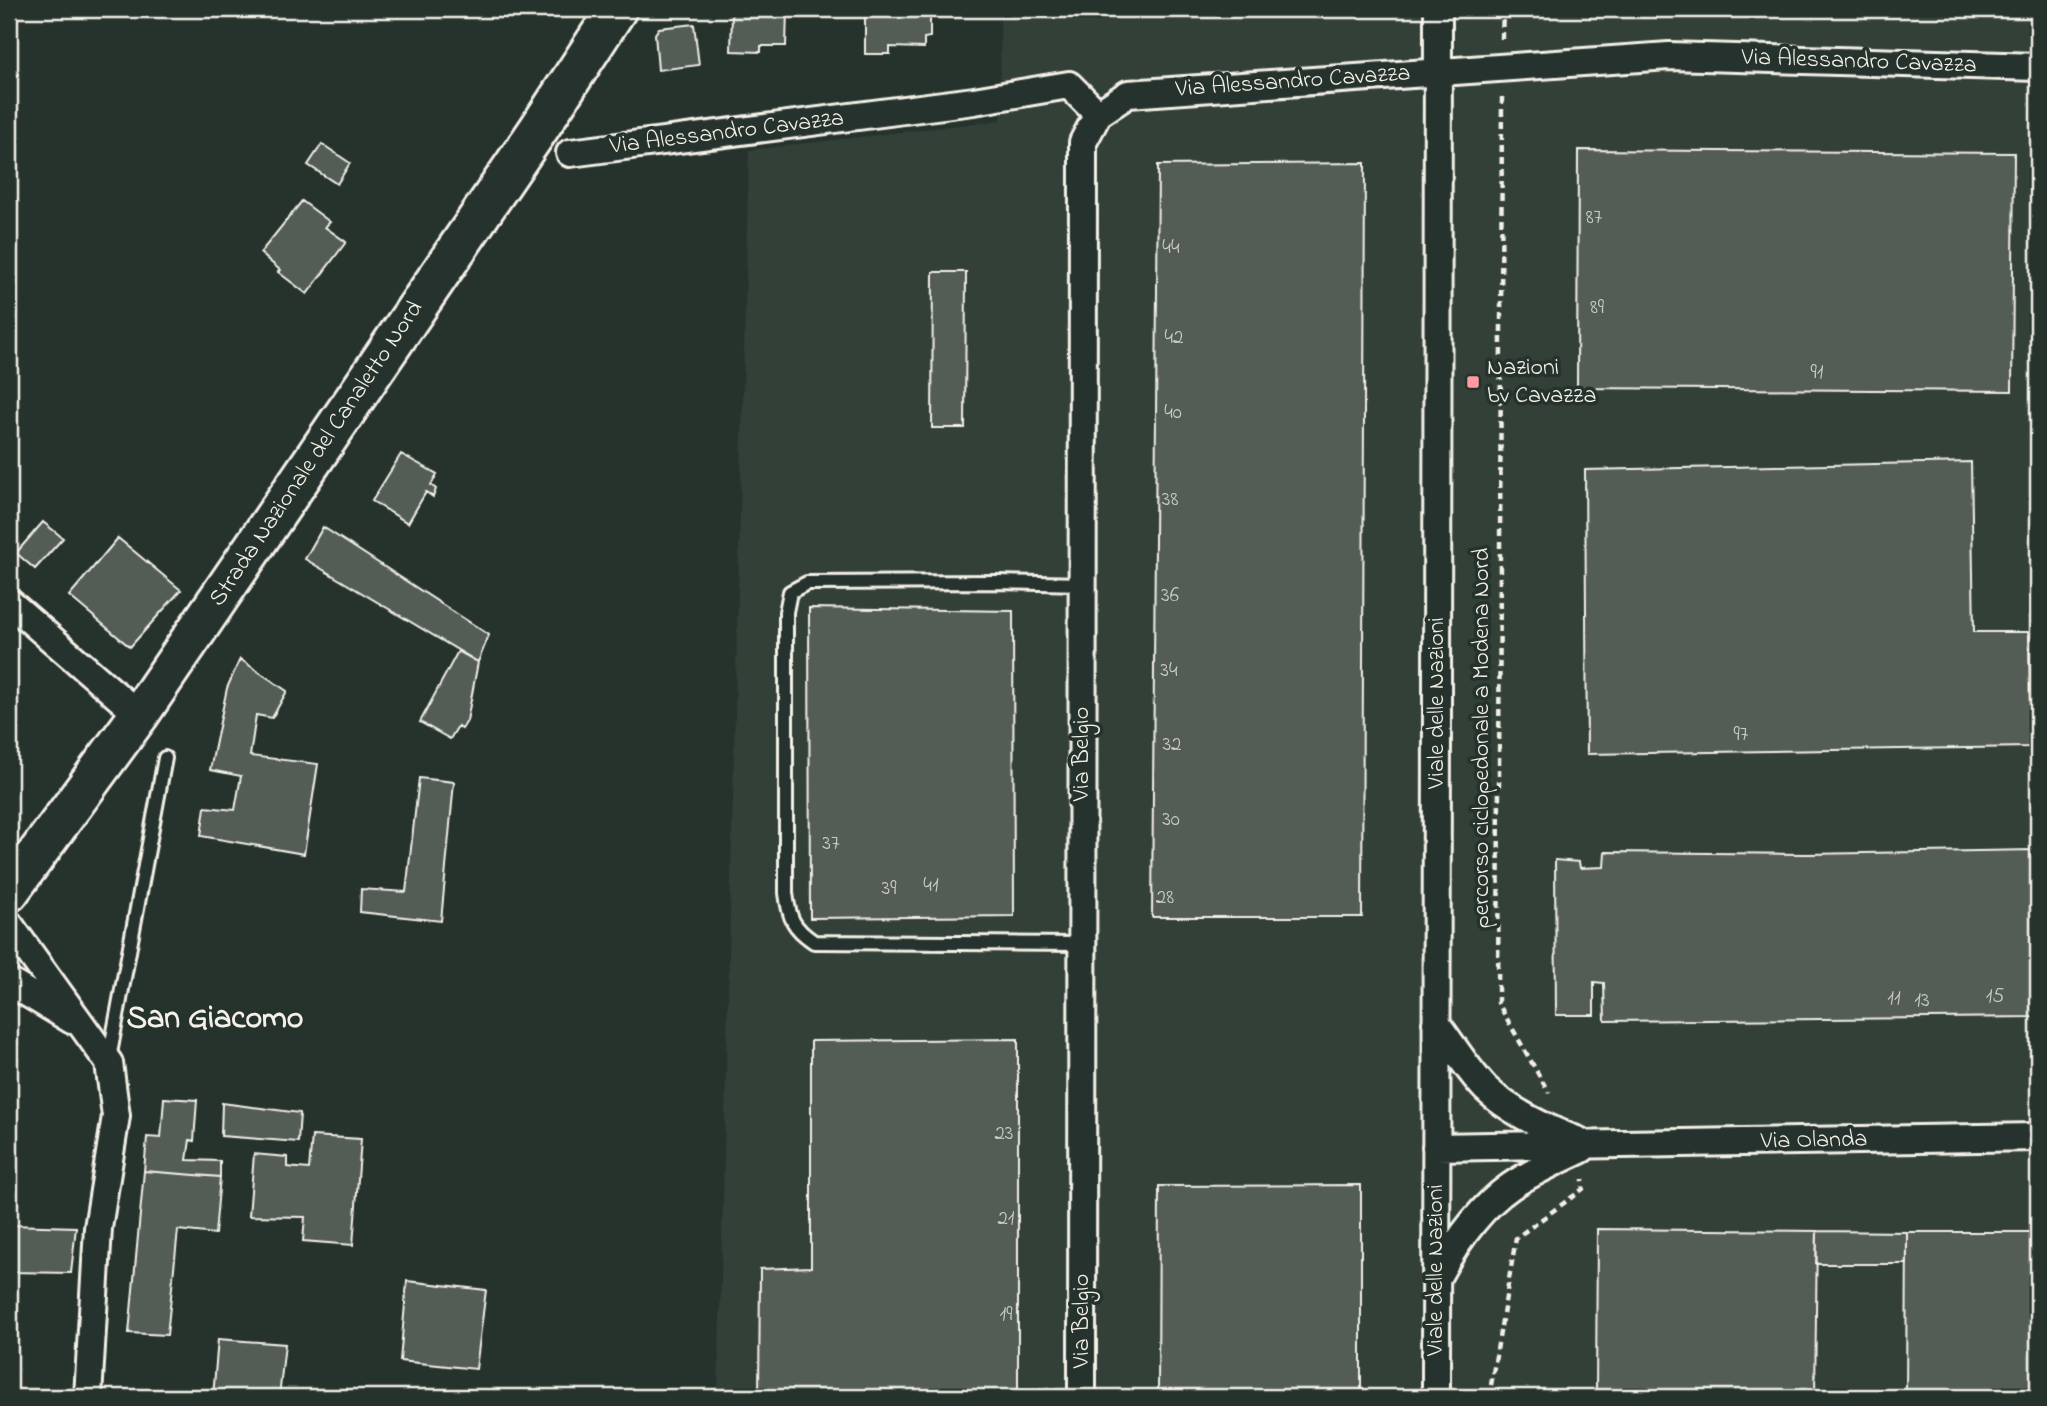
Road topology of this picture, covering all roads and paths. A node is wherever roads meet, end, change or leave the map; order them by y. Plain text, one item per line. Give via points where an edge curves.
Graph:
1 (617, 9) edge
2 (1438, 9) edge
3 (1503, 9) edge
4 (1502, 67) junction
5 (2038, 67) edge
6 (1438, 71) junction
7 (1098, 114) junction
8 (570, 153) dead end
9 (1082, 584) junction
10 (9, 602) edge
11 (139, 715) junction
12 (165, 758) dead end
13 (9, 892) edge
14 (9, 925) edge
15 (1082, 944) junction
16 (9, 982) edge
17 (1436, 1023) junction
18 (80, 1024) junction
19 (109, 1063) junction
20 (1556, 1098) dead end
21 (2038, 1138) edge
22 (1588, 1146) junction
23 (1436, 1147) junction
24 (1436, 1279) junction
25 (88, 1397) edge
26 (1082, 1397) edge
27 (1436, 1397) edge
28 (1489, 1397) edge

1 - 11 main road, Strada Nazionale del Canaletto Nord
2 - 6 street, Viale delle Nazioni
3 - 4 path, percorso ciclopedonale a Modena Nord
4 - 5 street, Via Alessandro Cavazza via 1669,56
4 - 6 street, Via Alessandro Cavazza
4 - 20 path, percorso ciclopedonale a Modena Nord via 1499,1003 1546,1092
6 - 7 street, Via Alessandro Cavazza via 1128,94
6 - 17 street, Viale delle Nazioni
7 - 8 street, Via Alessandro Cavazza via 1069,85 974,102
7 - 9 street, Via Belgio via 1083,142
9 - 15 street, Via Belgio
9 - 15 lane via 807,583 790,592 786,612 786,894 789,916 801,933 814,942
10 - 11 street
11 - 13 main road, Strada Nazionale del Canaletto Nord
12 - 19 lane
14 - 18 street
15 - 26 street, Via Belgio
16 - 18 street
17 - 22 street, Via Olanda via 1486,1088 1516,1111
17 - 23 street, Viale delle Nazioni
18 - 19 street
19 - 25 street via 116,1116 98,1228
21 - 22 street, Via Olanda
22 - 23 street, Via Olanda
22 - 24 street, Via Olanda via 1510,1187 1452,1248
22 - 28 path via 1583,1189 1516,1238
23 - 24 street, Viale delle Nazioni
24 - 27 street, Viale delle Nazioni

